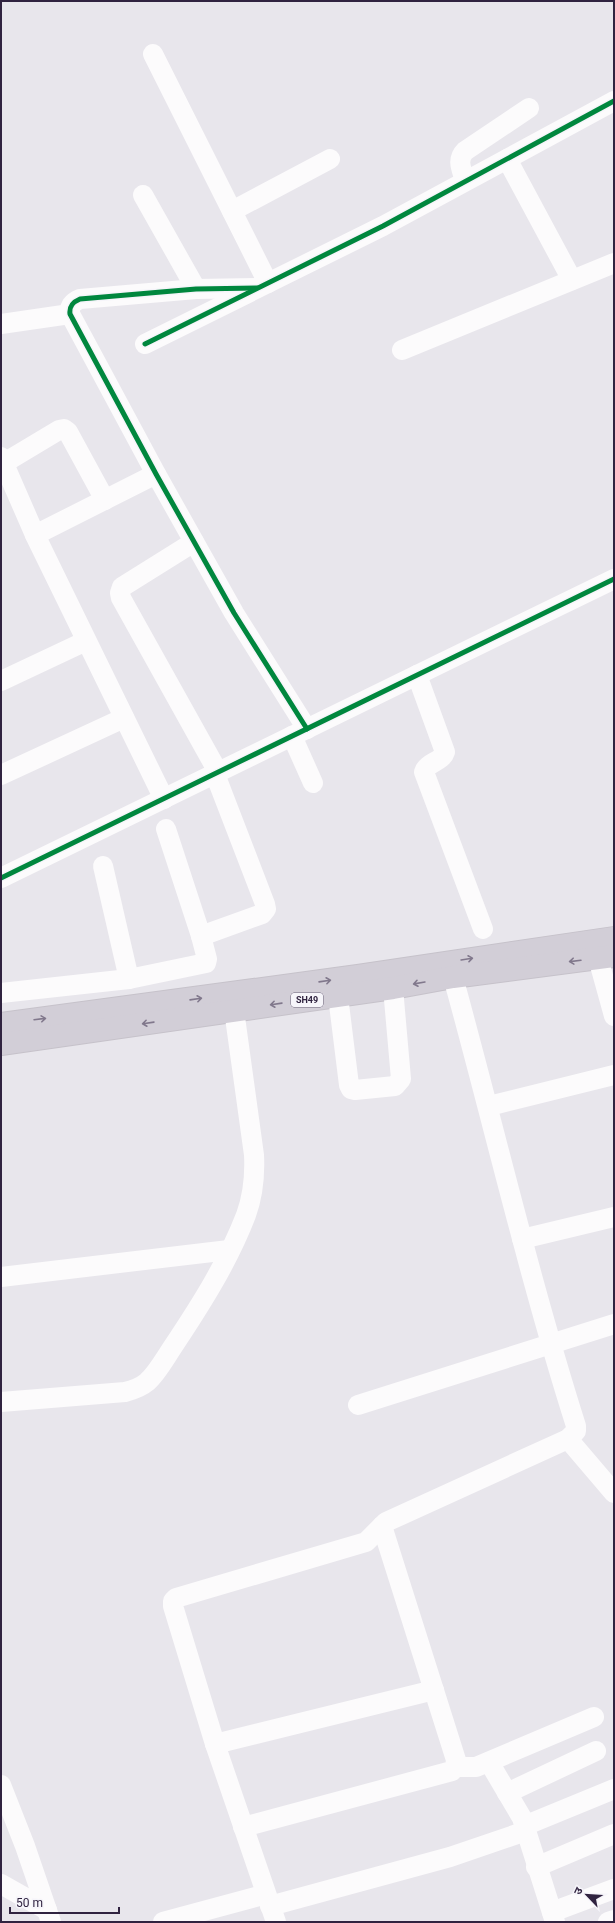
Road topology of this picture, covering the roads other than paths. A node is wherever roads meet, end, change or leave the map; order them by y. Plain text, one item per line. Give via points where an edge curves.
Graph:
1 (152, 54) dead end
2 (614, 101) edge
3 (529, 108) dead end
4 (330, 159) dead end
5 (507, 159) junction
6 (465, 181) junction
7 (143, 195) dead end
8 (232, 211) junction
9 (614, 263) edge
10 (572, 280) junction
11 (262, 286) junction
12 (196, 289) junction
13 (70, 314) junction
14 (1, 324) edge
15 (145, 344) dead end
16 (402, 350) dead end
17 (4, 471) edge
18 (156, 474) junction
19 (105, 500) junction
20 (36, 535) junction
21 (194, 542) junction
22 (614, 579) edge
23 (86, 641) junction
24 (3, 674) edge
25 (417, 675) junction
26 (124, 718) junction
27 (299, 733) junction
28 (216, 773) junction
29 (1, 775) edge
30 (313, 783) dead end
31 (164, 799) junction
32 (166, 829) dead end
33 (103, 866) dead end
34 (1, 878) edge
35 (483, 929) dead end
36 (201, 936) junction
37 (614, 938) edge
38 (606, 957) edge
39 (453, 977) junction
40 (129, 979) junction
41 (54, 988) junction
42 (393, 988) junction
43 (1, 993) edge
44 (338, 996) junction
45 (234, 1010) junction
46 (61, 1016) junction
47 (614, 1016) edge
48 (1, 1024) edge
49 (1, 1044) edge
50 (614, 1075) edge
51 (489, 1106) junction
52 (614, 1217) edge
53 (522, 1239) junction
54 (229, 1250) junction
55 (1, 1277) edge
56 (614, 1324) edge
57 (550, 1345) junction
58 (1, 1402) edge
59 (358, 1405) dead end
60 (568, 1439) junction
61 (614, 1493) edge
62 (382, 1526) junction
63 (434, 1690) junction
64 (594, 1717) dead end
65 (215, 1744) junction
66 (596, 1751) dead end
67 (489, 1762) junction
68 (455, 1767) junction
69 (1, 1785) edge
70 (614, 1789) edge
71 (507, 1793) junction
72 (244, 1827) junction
73 (525, 1829) junction
74 (614, 1834) edge
75 (536, 1867) junction
76 (1, 1884) edge
77 (614, 1889) edge
78 (268, 1908) edge
79 (49, 1916) edge
80 (553, 1917) edge
81 (614, 1920) edge
82 (162, 1922) edge
83 (608, 1922) edge

1 - 8 street
2 - 5 street
3 - 6 street via 460,156
4 - 8 street
5 - 6 street
5 - 10 street
6 - 11 street via 383,226
7 - 12 street
8 - 11 street
9 - 10 street
10 - 16 street
11 - 12 street
11 - 15 street
12 - 13 street via 80,299 71,305
13 - 14 street
13 - 18 street
17 - 19 street via 58,430 64,429
17 - 20 street
18 - 19 street
18 - 21 street
19 - 20 street
20 - 23 street
21 - 27 street
21 - 28 street via 122,587 120,593
22 - 25 street
23 - 24 street
23 - 26 street
25 - 27 street
25 - 35 street via 445,752 426,767 424,772
26 - 29 street
26 - 31 street
27 - 28 street
27 - 30 street
28 - 31 street
28 - 36 street via 266,909 262,914
31 - 34 street
32 - 36 street
33 - 40 street
36 - 40 street via 207,959 204,965
46 -> 37 main road, SH49
38 -> 39 main road, SH49
38 - 47 street
39 -> 42 main road, SH49
39 - 51 street
40 - 41 street
41 - 43 street
41 - 46 street
42 - 44 main road, SH49
42 - 44 street via 401,1079 394,1086 355,1090 349,1086
44 -> 45 main road, SH49
45 -> 49 main road, SH49
45 - 54 street via 255,1175 246,1214
48 -> 46 main road, SH49
50 - 51 street
51 - 53 street
52 - 53 street
53 - 57 street
54 - 55 street
54 - 58 street via 190,1321 156,1373 137,1389
56 - 57 street
57 - 59 street
57 - 60 street via 576,1426 576,1431
60 - 61 street
60 - 62 street
62 - 63 street
62 - 65 street via 366,1542 176,1598 173,1606
63 - 65 street
63 - 68 street via 456,1760
64 - 67 street
65 - 72 street
66 - 71 street
67 - 68 street via 476,1767
67 - 71 street
68 - 72 street via 452,1771
69 - 79 street
70 - 73 street
71 - 73 street via 522,1818
72 - 78 street
73 - 75 street
73 - 78 street via 450,1857
74 - 75 street
75 - 80 street
76 - 79 street
77 - 80 street
78 - 82 street
81 - 83 street

